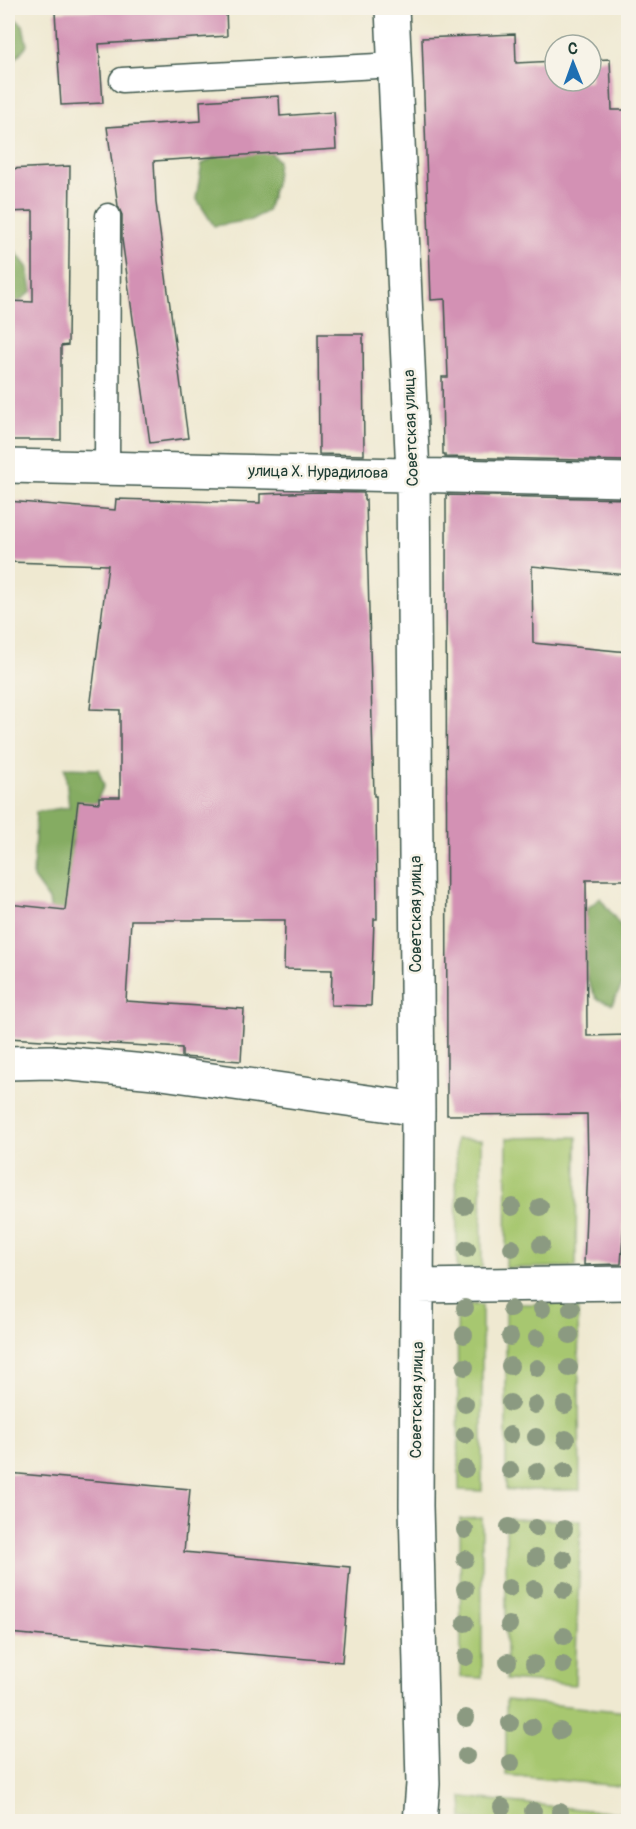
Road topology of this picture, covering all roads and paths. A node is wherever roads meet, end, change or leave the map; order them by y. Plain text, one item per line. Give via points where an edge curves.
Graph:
1 (392, 8) edge
2 (395, 65) junction
3 (122, 80) dead end
4 (108, 216) dead end
5 (8, 466) edge
6 (107, 470) junction
7 (413, 474) junction
8 (628, 480) edge
9 (8, 1063) edge
10 (418, 1109) junction
11 (628, 1283) edge
12 (418, 1286) junction
13 (420, 1821) edge

1 - 2 street, Советская улица
2 - 3 lane
2 - 7 street, Советская улица
4 - 6 lane
5 - 6 street, улица Х. Нурадилова
6 - 7 street, улица Х. Нурадилова
7 - 8 street, улица Х. Нурадилова
7 - 10 street, Советская улица
9 - 10 street via 50,1062 155,1072
10 - 12 street, Советская улица
11 - 12 street
12 - 13 street, Советская улица via 416,1506 423,1784

